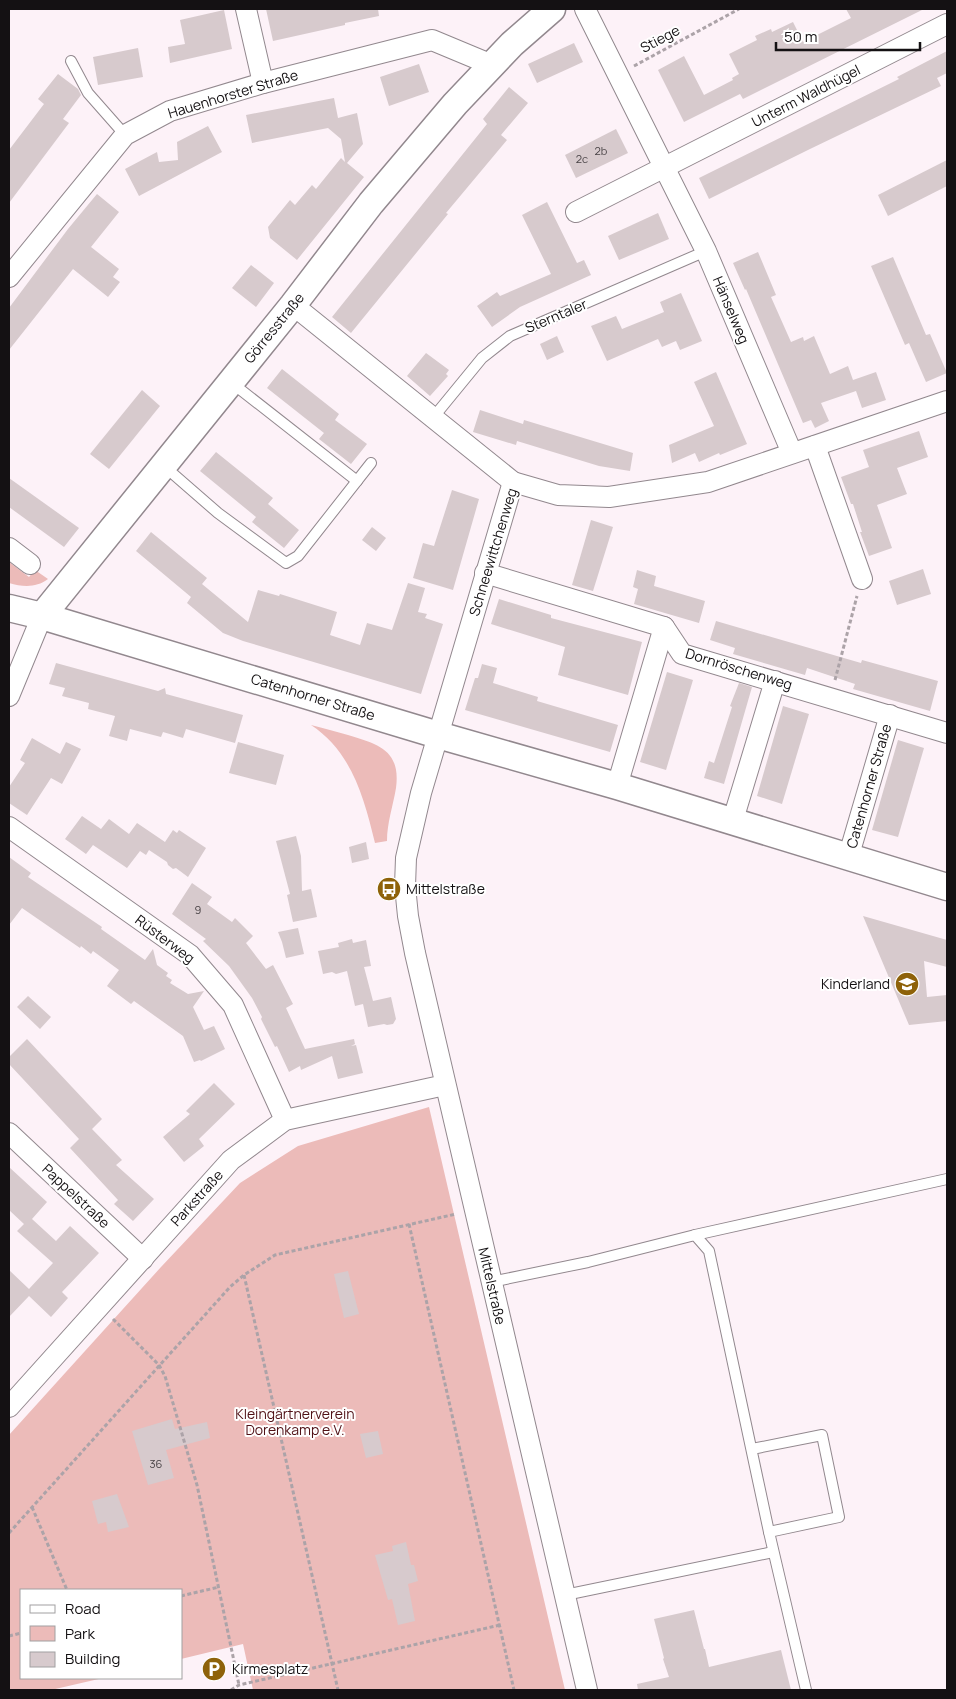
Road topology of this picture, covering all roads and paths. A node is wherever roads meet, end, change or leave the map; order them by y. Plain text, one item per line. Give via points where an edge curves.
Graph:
1 (246, 9) edge
2 (552, 9) edge
3 (585, 9) edge
4 (739, 9) edge
5 (947, 24) edge
6 (71, 61) dead end
7 (492, 65) junction
8 (618, 74) junction
9 (263, 82) junction
10 (125, 135) junction
11 (666, 168) junction
12 (576, 212) dead end
13 (706, 251) junction
14 (9, 277) edge
15 (293, 304) junction
16 (231, 381) junction
17 (947, 401) edge
18 (432, 419) junction
19 (814, 446) junction
20 (792, 453) junction
21 (371, 463) dead end
22 (163, 466) junction
23 (357, 481) junction
24 (513, 482) junction
25 (9, 548) edge
26 (30, 564) dead end
27 (485, 574) junction
28 (862, 579) joint
29 (9, 608) edge
30 (42, 616) junction
31 (664, 627) junction
32 (775, 681) junction
33 (9, 696) edge
34 (831, 697) junction
35 (890, 715) junction
36 (947, 732) edge
37 (438, 735) junction
38 (617, 786) junction
39 (732, 823) junction
40 (9, 827) edge
41 (848, 858) junction
42 (947, 887) edge
43 (445, 1085) junction
44 (285, 1120) junction
45 (9, 1133) edge
46 (947, 1179) edge
47 (474, 1210) junction
48 (409, 1224) junction
49 (695, 1235) junction
50 (143, 1259) junction
51 (244, 1274) junction
52 (491, 1282) junction
53 (100, 1306) junction
54 (159, 1366) junction
55 (9, 1407) edge
56 (752, 1449) junction
57 (32, 1507) junction
58 (769, 1532) junction
59 (9, 1533) edge
60 (773, 1552) junction
61 (219, 1587) junction
62 (67, 1589) edge
63 (565, 1595) junction
64 (182, 1596) edge
65 (500, 1625) junction
66 (332, 1664) junction
67 (239, 1685) junction
68 (230, 1690) edge
69 (338, 1690) edge
70 (514, 1690) edge
71 (587, 1690) edge
72 (806, 1690) edge

1 - 9 street
2 - 7 street, Görresstraße
3 - 8 street, Hänselweg
4 - 8 path, Stiege
5 - 11 street, Unterm Waldhügel
6 - 10 lane via 88,93
7 - 9 street, Hauenhorster Straße via 432,40
7 - 15 street, Görresstraße via 371,203
8 - 11 street, Hänselweg
9 - 10 street, Hauenhorster Straße via 170,111
10 - 14 street, Hauenhorster Straße
11 - 12 street
11 - 13 street, Hänselweg
13 - 18 lane, Sterntaler via 510,336 482,358
13 - 20 street, Hänselweg
15 - 16 street, Görresstraße
15 - 18 street
16 - 22 street, Görresstraße
16 - 23 lane
17 - 19 street, Schneewittchenweg
18 - 24 street
19 - 20 street, Schneewittchenweg
19 - 28 street
20 - 24 street, Schneewittchenweg via 708,482 609,497 558,495
21 - 23 lane
22 - 23 lane via 218,513 286,563 298,556
22 - 30 street, Görresstraße
24 - 27 street, Schneewittchenweg
25 - 26 street
27 - 31 street
27 - 37 street, Schneewittchenweg
28 - 34 path
29 - 30 street, Catenhorner Straße
30 - 33 street
30 - 37 street, Catenhorner Straße
31 - 32 street, Dornröschenweg via 682,654
31 - 38 street
32 - 34 street, Dornröschenweg
32 - 39 street
34 - 35 street, Dornröschenweg
35 - 36 street, Dornröschenweg
35 - 41 street, Catenhorner Straße
37 - 38 street, Catenhorner Straße
37 - 43 street, Mittelstraße via 408,849 405,886 415,953
38 - 39 street, Catenhorner Straße
39 - 41 street, Catenhorner Straße
40 - 44 street, Rüsterweg via 190,955 232,1005
41 - 42 street, Catenhorner Straße
43 - 44 street, Parkstraße
43 - 47 street, Mittelstraße
44 - 50 street, Parkstraße via 231,1160
45 - 50 street, Pappelstraße
46 - 49 lane
47 - 48 path
47 - 52 street, Mittelstraße
48 - 51 path via 275,1255
48 - 65 path
49 - 52 lane
49 - 56 lane via 709,1252
50 - 53 street, Parkstraße
51 - 54 path
51 - 66 path
52 - 63 street, Mittelstraße
53 - 54 path
53 - 55 street, Parkstraße
54 - 57 path
54 - 61 path via 165,1376 197,1485
56 - 58 lane
56 - 58 lane via 822,1435 839,1517
57 - 59 path
57 - 62 path
58 - 60 lane
60 - 63 lane
60 - 72 lane
61 - 64 path
61 - 67 path
63 - 71 street, Mittelstraße
65 - 66 path
65 - 70 path
66 - 67 path
66 - 69 path
67 - 68 path

